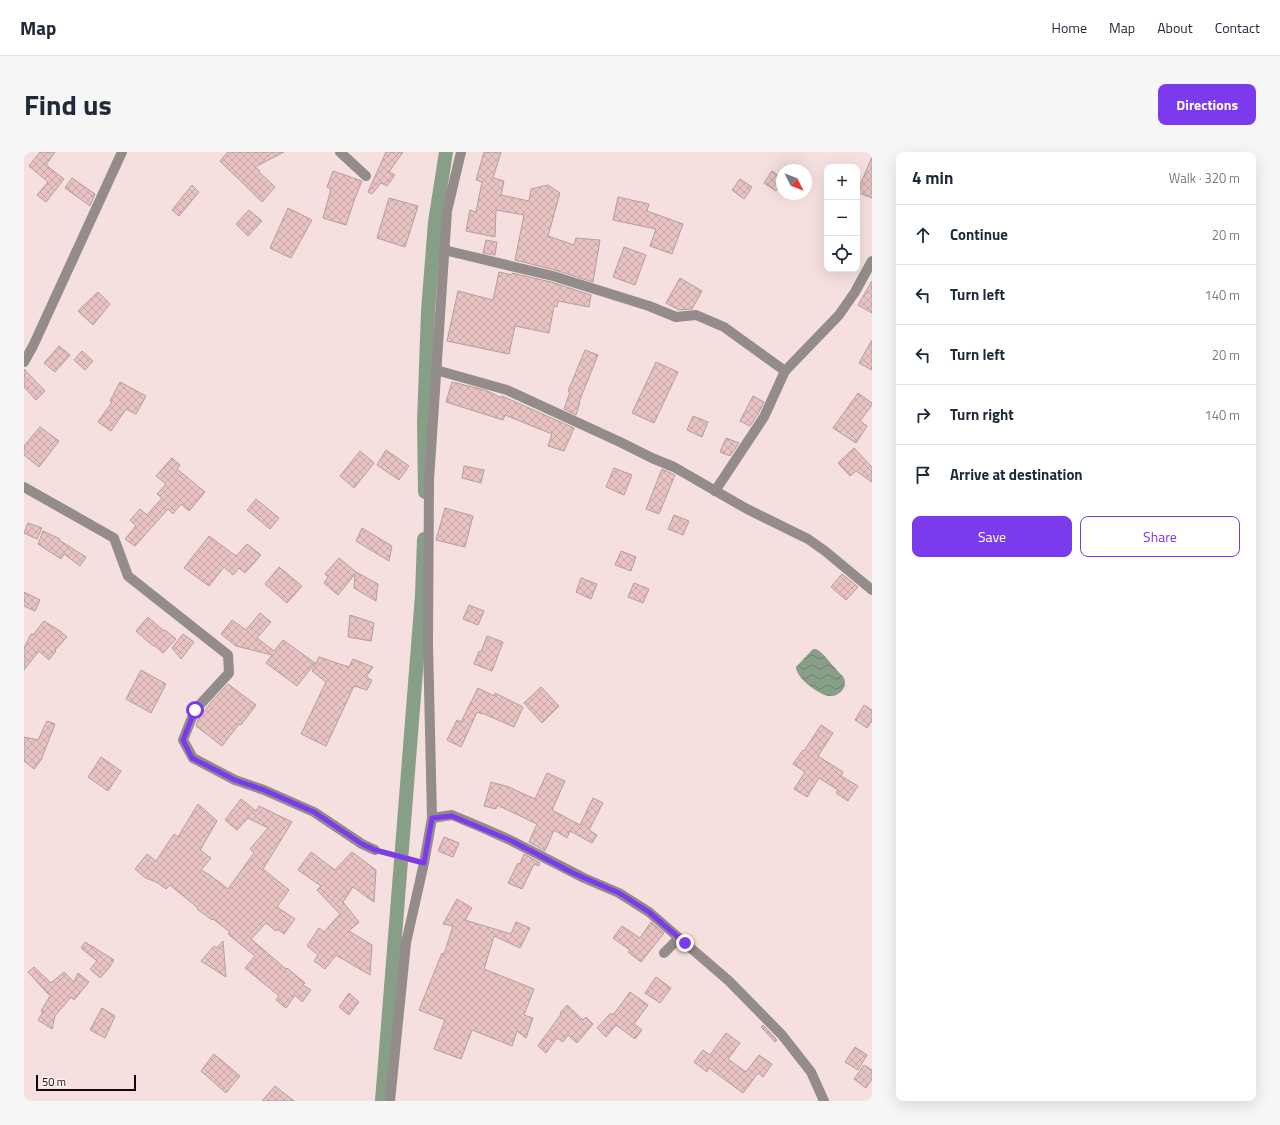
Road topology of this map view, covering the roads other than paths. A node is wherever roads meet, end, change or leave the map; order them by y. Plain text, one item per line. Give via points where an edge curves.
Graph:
1 (122, 152) edge
2 (340, 152) edge
3 (462, 152) edge
4 (366, 176) dead end
5 (444, 250) junction
6 (872, 261) edge
7 (24, 362) edge
8 (436, 370) junction
9 (785, 371) junction
10 (24, 487) edge
11 (715, 491) junction
12 (872, 590) edge
13 (432, 818) junction
14 (375, 850) joint
15 (419, 862) junction
16 (679, 938) junction
17 (664, 953) dead end
18 (390, 1101) edge
19 (824, 1101) edge

1 - 7 street
2 - 4 street
3 - 5 street via 447,211
5 - 8 street
5 - 9 street via 553,276 676,317 696,315 724,328
6 - 9 street via 855,292 838,315
8 - 11 street via 507,390 674,467
8 - 13 street via 429,480 428,644
9 - 11 street via 764,417
10 - 14 street via 114,538 128,576 228,655 229,673 195,710 183,740 192,758 235,780 314,812
11 - 12 street via 808,539
13 - 15 street
13 - 16 street via 452,816 512,841 573,873 619,893 649,912
14 - 15 lane
15 - 18 street via 406,943
16 - 17 street
16 - 19 street via 730,981 782,1035 810,1072

